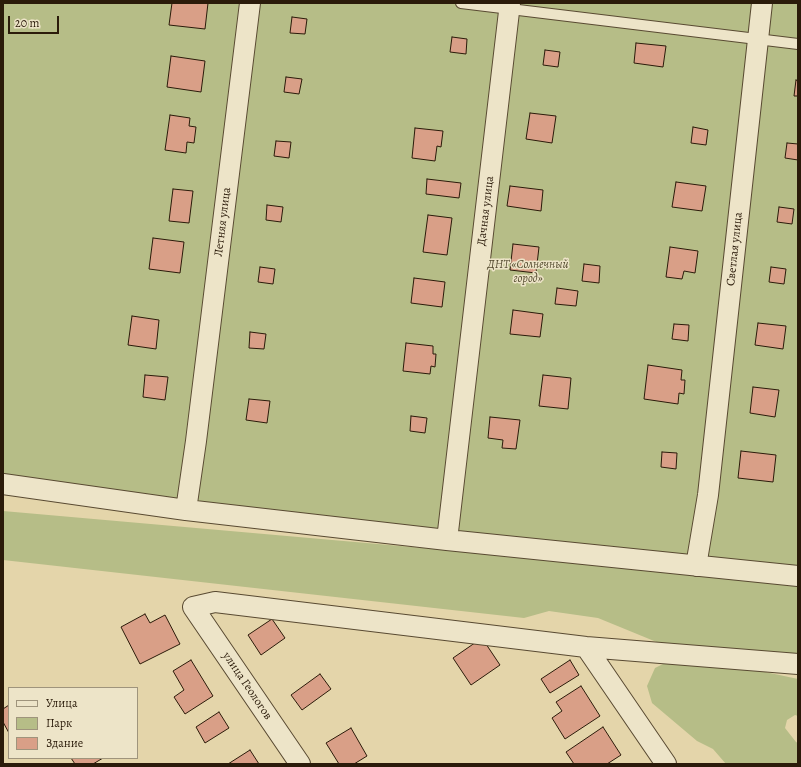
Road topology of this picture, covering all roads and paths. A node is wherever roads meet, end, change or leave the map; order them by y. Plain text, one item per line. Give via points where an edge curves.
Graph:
1 (250, 3) edge
2 (461, 3) edge
3 (762, 3) edge
4 (510, 6) edge
5 (758, 40) junction
6 (798, 44) edge
7 (3, 484) edge
8 (186, 510) junction
9 (447, 540) junction
10 (696, 566) junction
11 (798, 576) edge
12 (586, 647) junction
13 (798, 664) edge
14 (300, 764) edge
15 (666, 764) edge

1 - 8 street, Летняя улица
2 - 4 lane
3 - 5 street, Светлая улица
4 - 5 lane
4 - 9 street, Дачная улица
5 - 6 lane
5 - 10 street, Светлая улица via 708,495
7 - 8 street
8 - 9 street
9 - 10 street
10 - 11 street
12 - 13 street
12 - 14 street, улица Геологов via 215,602 193,607
12 - 15 street

